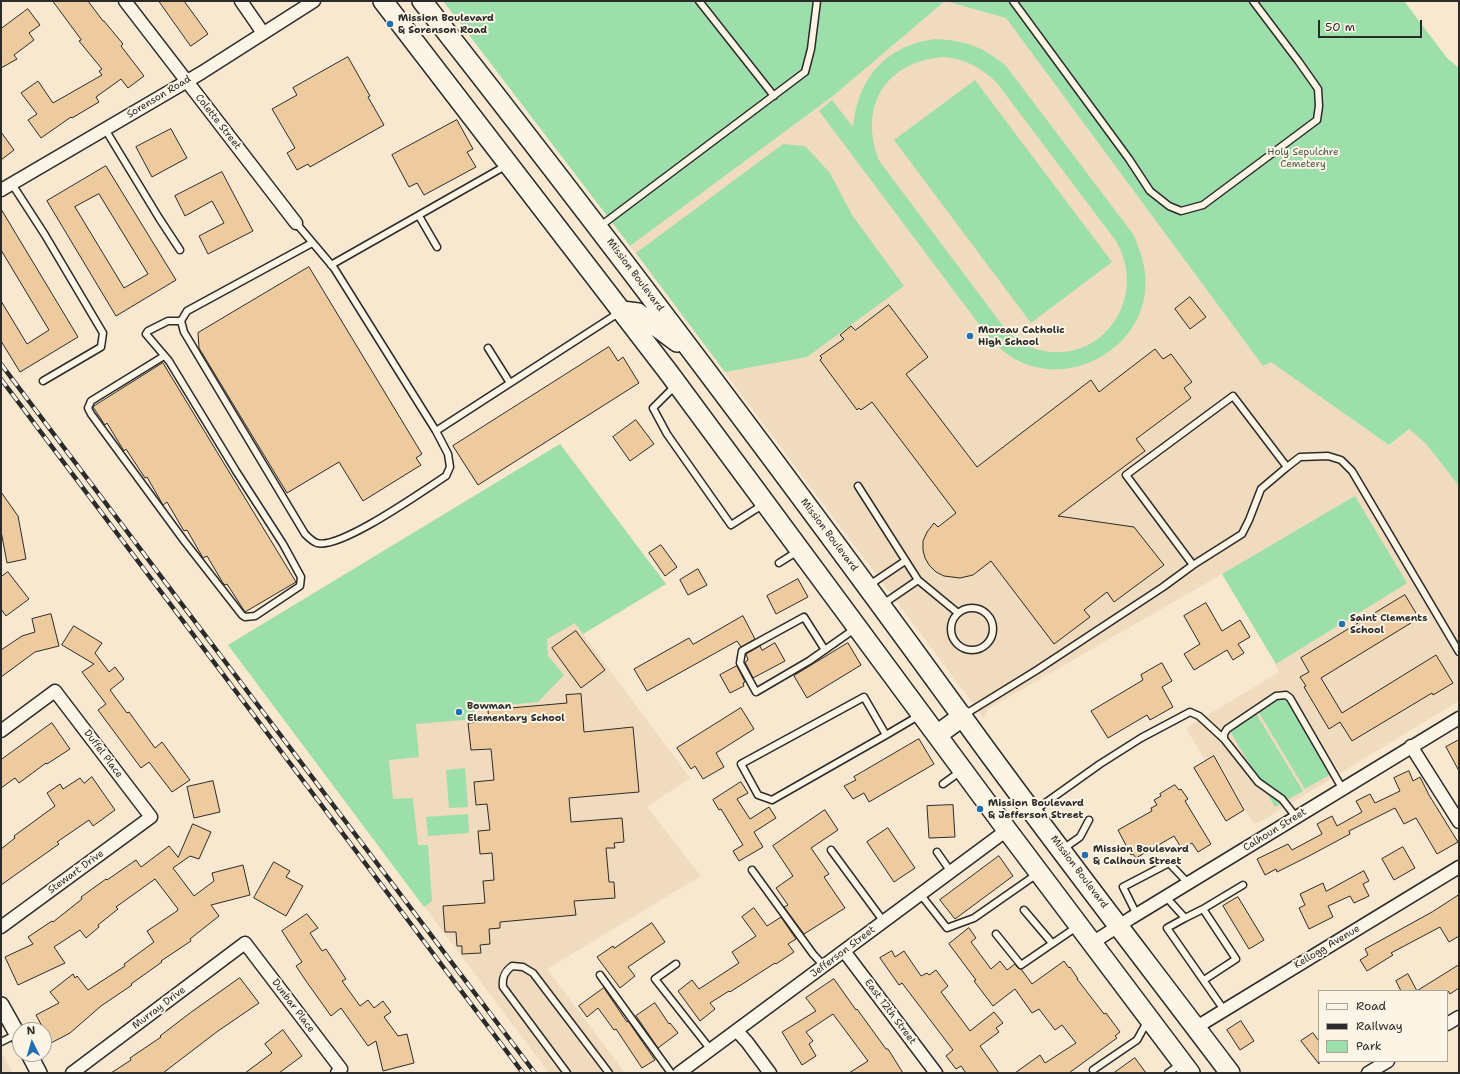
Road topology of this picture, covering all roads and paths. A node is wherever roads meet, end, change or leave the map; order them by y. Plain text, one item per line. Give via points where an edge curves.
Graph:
1 (125, 1) edge
2 (241, 1) edge
3 (314, 1) edge
4 (383, 1) edge
5 (422, 1) edge
6 (699, 1) edge
7 (817, 1) edge
8 (1013, 1) edge
9 (1253, 1) edge
10 (263, 33) junction
11 (186, 80) junction
12 (774, 96) junction
13 (105, 129) junction
14 (509, 164) junction
15 (12, 184) junction
16 (1, 190) edge
17 (419, 216) junction
18 (296, 223) joint
19 (598, 227) junction
20 (312, 243) junction
21 (437, 247) dead end
22 (180, 250) dead end
23 (331, 265) junction
24 (622, 311) junction
25 (181, 321) junction
26 (488, 348) dead end
27 (694, 354) junction
28 (164, 356) junction
29 (43, 381) dead end
30 (510, 383) junction
31 (677, 384) junction
32 (436, 431) junction
33 (1286, 467) junction
34 (858, 486) dead end
35 (765, 503) junction
36 (800, 550) junction
37 (905, 561) junction
38 (779, 563) dead end
39 (1193, 565) junction
40 (918, 580) junction
41 (867, 586) junction
42 (881, 605) junction
43 (958, 612) junction
44 (857, 628) junction
45 (825, 650) junction
46 (1459, 652) edge
47 (922, 715) junction
48 (962, 716) junction
49 (1459, 718) edge
50 (1, 731) edge
51 (886, 735) junction
52 (936, 735) junction
53 (1224, 739) junction
54 (1411, 746) junction
55 (963, 770) junction
56 (943, 784) dead end
57 (1342, 788) junction
58 (1033, 812) junction
59 (151, 817) joint
60 (1296, 817) junction
61 (1089, 820) dead end
62 (1459, 822) edge
63 (1007, 830) junction
64 (831, 850) dead end
65 (1061, 850) junction
66 (937, 852) dead end
67 (1459, 867) edge
68 (752, 870) dead end
69 (952, 872) junction
70 (1039, 873) junction
71 (1188, 884) junction
72 (1243, 885) dead end
73 (921, 895) junction
74 (1166, 897) junction
75 (1203, 909) junction
76 (1024, 910) dead end
77 (1137, 915) junction
78 (1185, 918) junction
79 (884, 922) junction
80 (1079, 925) junction
81 (1119, 926) junction
82 (1, 927) edge
83 (996, 934) dead end
84 (246, 943) joint
85 (1052, 943) junction
86 (1092, 943) junction
87 (844, 952) junction
88 (676, 964) dead end
89 (824, 966) junction
90 (600, 975) dead end
91 (1204, 980) junction
92 (1, 1005) edge
93 (1224, 1010) junction
94 (1459, 1017) edge
95 (1149, 1018) junction
96 (1448, 1023) edge
97 (12, 1024) edge
98 (1195, 1028) junction
99 (737, 1031) junction
100 (12, 1038) edge
101 (1, 1042) edge
102 (711, 1050) junction
103 (33, 1062) edge
104 (1386, 1062) edge
105 (1093, 1070) dead end
106 (1180, 1070) edge
107 (339, 1071) edge
108 (39, 1073) edge
109 (72, 1073) edge
110 (567, 1073) edge
111 (609, 1073) edge
112 (671, 1073) edge
113 (679, 1073) edge
114 (770, 1073) edge
115 (936, 1073) edge
116 (1230, 1073) edge
117 (1368, 1073) edge

1 - 11 street, Colette Street
2 - 10 street
3 - 10 street, Sorenson Road
4 - 14 main road
5 - 19 main road, Mission Boulevard
6 - 12 lane
7 - 12 lane via 811,50 805,72
8 - 9 lane via 1150,191 1169,206 1181,211 1203,205 1317,120 1318,89
10 - 11 street, Sorenson Road
11 - 13 street, Sorenson Road
11 - 18 street, Colette Street
12 - 19 lane
13 - 15 street, Sorenson Road
13 - 22 lane
14 - 17 lane
14 - 24 main road
15 - 16 street, Sorenson Road
15 - 29 lane via 103,333 102,347
17 - 21 lane
17 - 23 lane
18 - 20 lane
19 - 27 main road, Mission Boulevard
20 - 23 lane
20 - 25 lane via 187,311
23 - 32 lane
24 - 27 main road via 638,313
24 - 30 lane
24 - 31 main road
25 - 28 lane via 168,321 148,330 146,334
25 - 32 lane via 184,332 305,534 317,543 330,543 365,528 446,476 450,467 448,454
26 - 30 lane
27 - 41 main road, Mission Boulevard
28 - 28 lane via 284,544 301,577 300,586 255,616 242,615 162,511 88,408 91,401
30 - 32 lane
31 - 35 main road
31 - 35 lane via 653,408 667,434 731,525
33 - 39 lane via 1261,489 1242,534
33 - 39 lane via 1233,396 1126,475
33 - 46 lane via 1300,457 1328,456 1341,460 1352,471
34 - 37 lane
35 - 36 main road
36 - 38 lane
36 - 44 main road
37 - 40 lane
37 - 41 lane
39 - 48 lane via 1060,655
40 - 42 lane
40 - 43 lane
41 - 42 main road, Mission Boulevard
42 - 48 main road, Mission Boulevard
43 - 43 lane via 953,618 950,631 955,643 961,648 974,650 986,645 991,639 993,625 985,612 971,607
44 - 45 lane
44 - 47 main road
45 - 45 lane via 756,692 740,663 742,651 804,617
47 - 51 lane
47 - 52 main road
48 - 52 main road
48 - 58 main road, Mission Boulevard
49 - 54 street, Calhoun Street
50 - 59 street, Duffel Place via 55,691
51 - 51 lane via 772,800 758,795 741,764 864,697
52 - 55 main road
53 - 57 lane via 1227,729 1276,696 1286,695
53 - 58 lane via 1199,716 1187,713 1100,764
53 - 60 lane via 1258,782 1282,799
54 - 57 street, Calhoun Street
54 - 62 street
55 - 56 lane
55 - 63 main road
57 - 60 street, Calhoun Street
58 - 65 main road, Mission Boulevard
59 - 82 street, Stewart Drive
60 - 71 street, Calhoun Street
61 - 65 lane via 1080,837
63 - 69 street, Jefferson Street
63 - 70 main road
64 - 79 lane
65 - 81 main road, Mission Boulevard
66 - 69 lane
67 - 93 street, Kellogg Avenue
68 - 89 lane
69 - 73 street, Jefferson Street
70 - 73 lane via 974,918 947,928
70 - 80 main road
71 - 74 street, Calhoun Street
71 - 77 lane via 1169,863 1124,887
72 - 75 lane
73 - 79 street, Jefferson Street
74 - 77 street, Calhoun Street
74 - 78 lane
75 - 78 lane
75 - 91 lane via 1236,959
76 - 85 lane
77 - 81 street, Calhoun Street
78 - 91 lane via 1167,928
79 - 87 street, Jefferson Street
80 - 85 lane
80 - 86 main road
81 - 86 street, Calhoun Street
81 - 98 main road, Mission Boulevard
83 - 85 lane via 1021,965
84 - 107 street, Dunbar Place
84 - 109 street, Murray Drive
86 - 95 main road
87 - 89 street, Jefferson Street
87 - 115 street, East 12th Street
88 - 102 lane via 655,979
89 - 99 street, Jefferson Street
90 - 112 lane
91 - 93 lane
92 - 97 street
93 - 98 street, Kellogg Avenue
94 - 96 street
95 - 105 lane via 1137,1040
95 - 106 main road
98 - 116 main road, Mission Boulevard
99 - 102 street, Jefferson Street
99 - 114 street
100 - 101 lane
102 - 113 street, Jefferson Street
103 - 108 street
104 - 117 street
110 - 111 lane via 503,987 503,977 512,966 523,967 532,972

